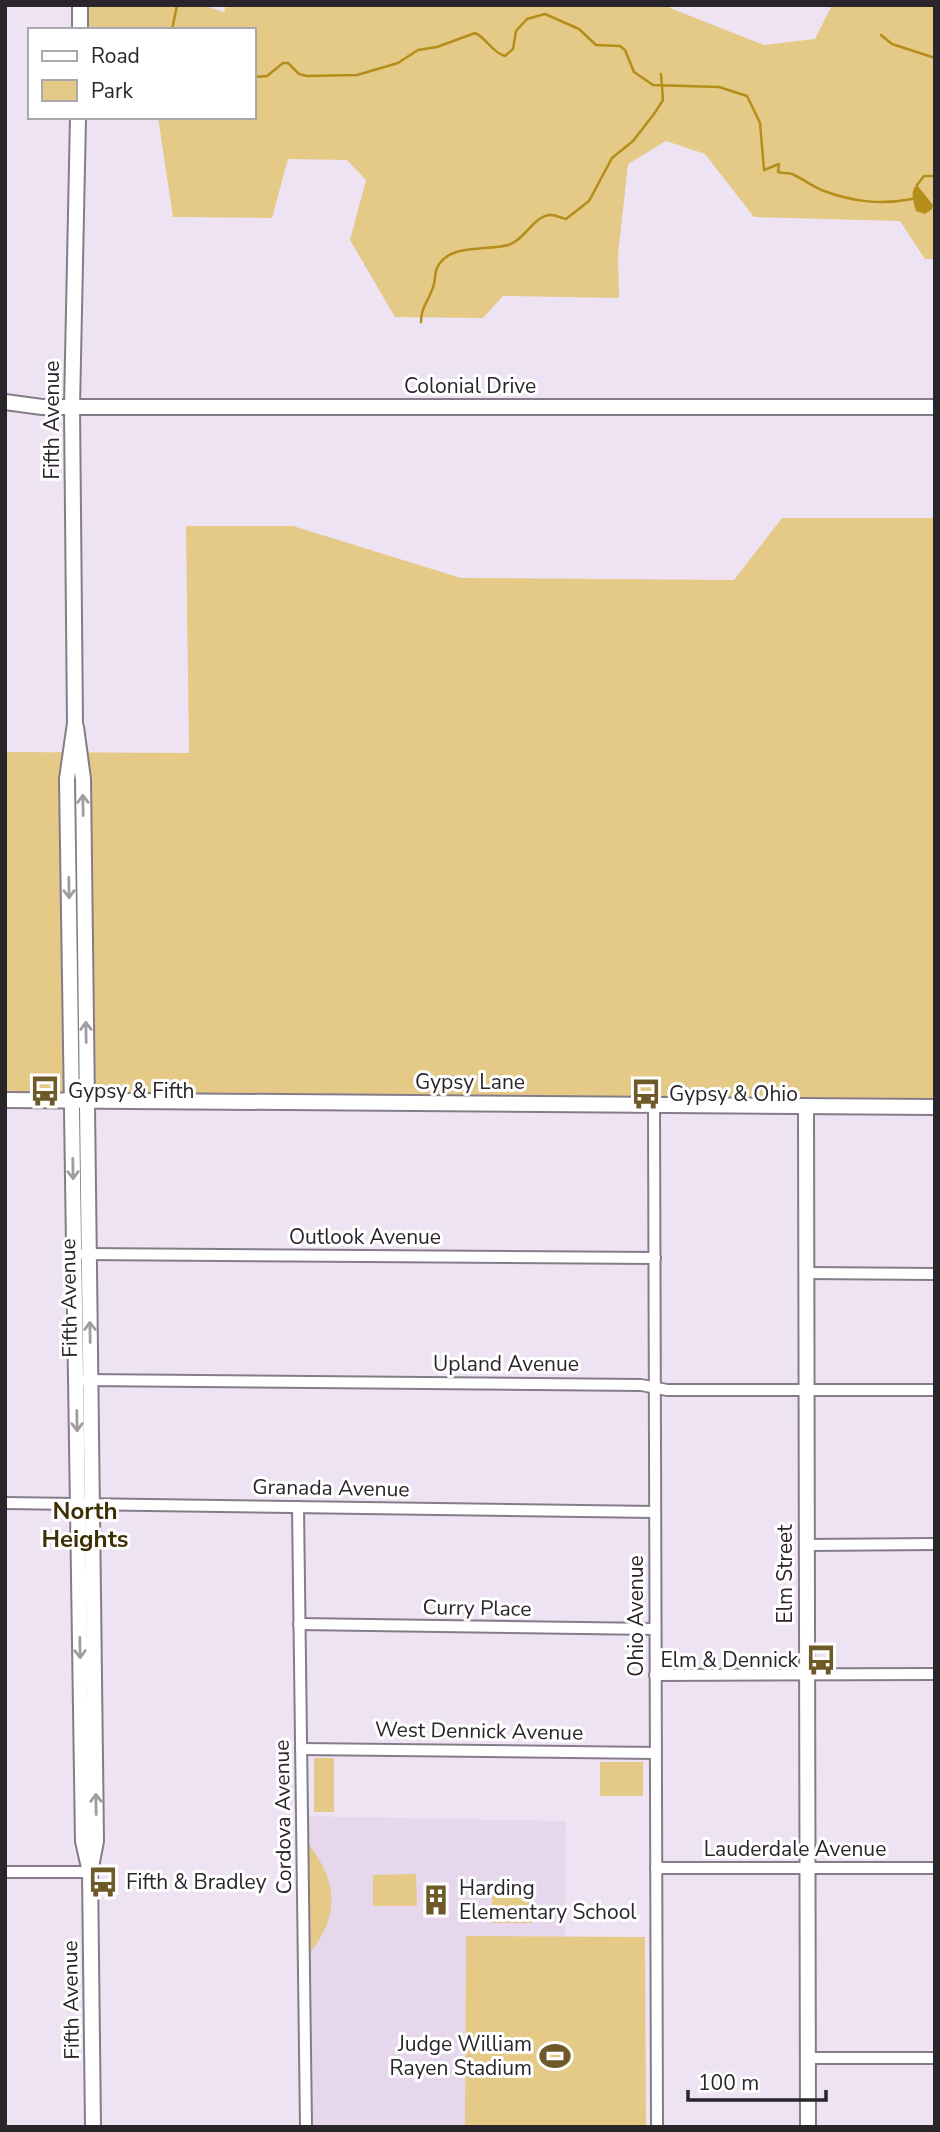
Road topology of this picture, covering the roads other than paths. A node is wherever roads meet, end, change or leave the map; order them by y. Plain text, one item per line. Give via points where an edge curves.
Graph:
1 (80, 5) edge
2 (80, 28) edge
3 (78, 119) edge
4 (5, 402) edge
5 (72, 407) junction
6 (935, 407) edge
7 (5, 1100) edge
8 (79, 1100) junction
9 (654, 1105) junction
10 (806, 1106) junction
11 (935, 1107) edge
12 (82, 1254) junction
13 (655, 1258) junction
14 (806, 1273) junction
15 (935, 1274) edge
16 (84, 1380) junction
17 (655, 1387) junction
18 (935, 1390) edge
19 (806, 1391) junction
20 (5, 1503) edge
21 (85, 1504) junction
22 (298, 1507) junction
23 (655, 1512) junction
24 (935, 1544) edge
25 (806, 1545) junction
26 (299, 1624) junction
27 (655, 1629) junction
28 (935, 1674) edge
29 (655, 1675) junction
30 (807, 1675) junction
31 (301, 1749) junction
32 (656, 1753) junction
33 (656, 1868) junction
34 (807, 1868) junction
35 (935, 1868) edge
36 (5, 1872) edge
37 (90, 1872) junction
38 (807, 2058) junction
39 (935, 2058) edge
40 (93, 2127) edge
41 (306, 2127) edge
42 (657, 2127) edge
43 (808, 2127) edge

1 - 2 street
3 - 5 street, Fifth Avenue
4 - 5 street, Colonial Drive
5 - 6 street, Colonial Drive
5 - 8 street, Fifth Avenue via 75,723 67,779
7 - 8 street, Gypsy Lane
8 - 9 street, Gypsy Lane
8 - 12 street, Fifth Avenue
9 - 10 street, Gypsy Lane
9 - 13 street, Ohio Avenue
10 - 11 street, Gypsy Lane
10 - 14 street, Elm Street
12 - 13 street, Outlook Avenue
12 - 16 street, Fifth Avenue
13 - 17 street, Ohio Avenue
14 - 15 street
14 - 19 street, Elm Street
16 - 17 street, Upland Avenue
16 - 21 street, Fifth Avenue
17 - 19 street, Upland Avenue
17 - 23 street, Ohio Avenue
18 - 19 street, Upland Avenue
19 - 25 street, Elm Street
20 - 21 street, Granada Avenue
21 - 22 street, Granada Avenue
21 - 37 street, Fifth Avenue via 83,1841
22 - 23 street, Granada Avenue
22 - 26 street, Cordova Avenue
23 - 27 street, Ohio Avenue
24 - 25 street
25 - 30 street, Elm Street
26 - 27 street, Curry Place
26 - 31 street, Cordova Avenue
27 - 29 street, Ohio Avenue
28 - 30 street
29 - 30 street
29 - 32 street, Ohio Avenue
30 - 34 street, Elm Street
31 - 32 street, West Dennick Avenue
31 - 41 street, Cordova Avenue
32 - 33 street, Ohio Avenue
33 - 34 street, Lauderdale Avenue
33 - 42 street, Ohio Avenue
34 - 35 street, Lauderdale Avenue
34 - 38 street, Elm Street
36 - 37 street
37 - 40 street, Fifth Avenue
38 - 39 street
38 - 43 street, Elm Street

